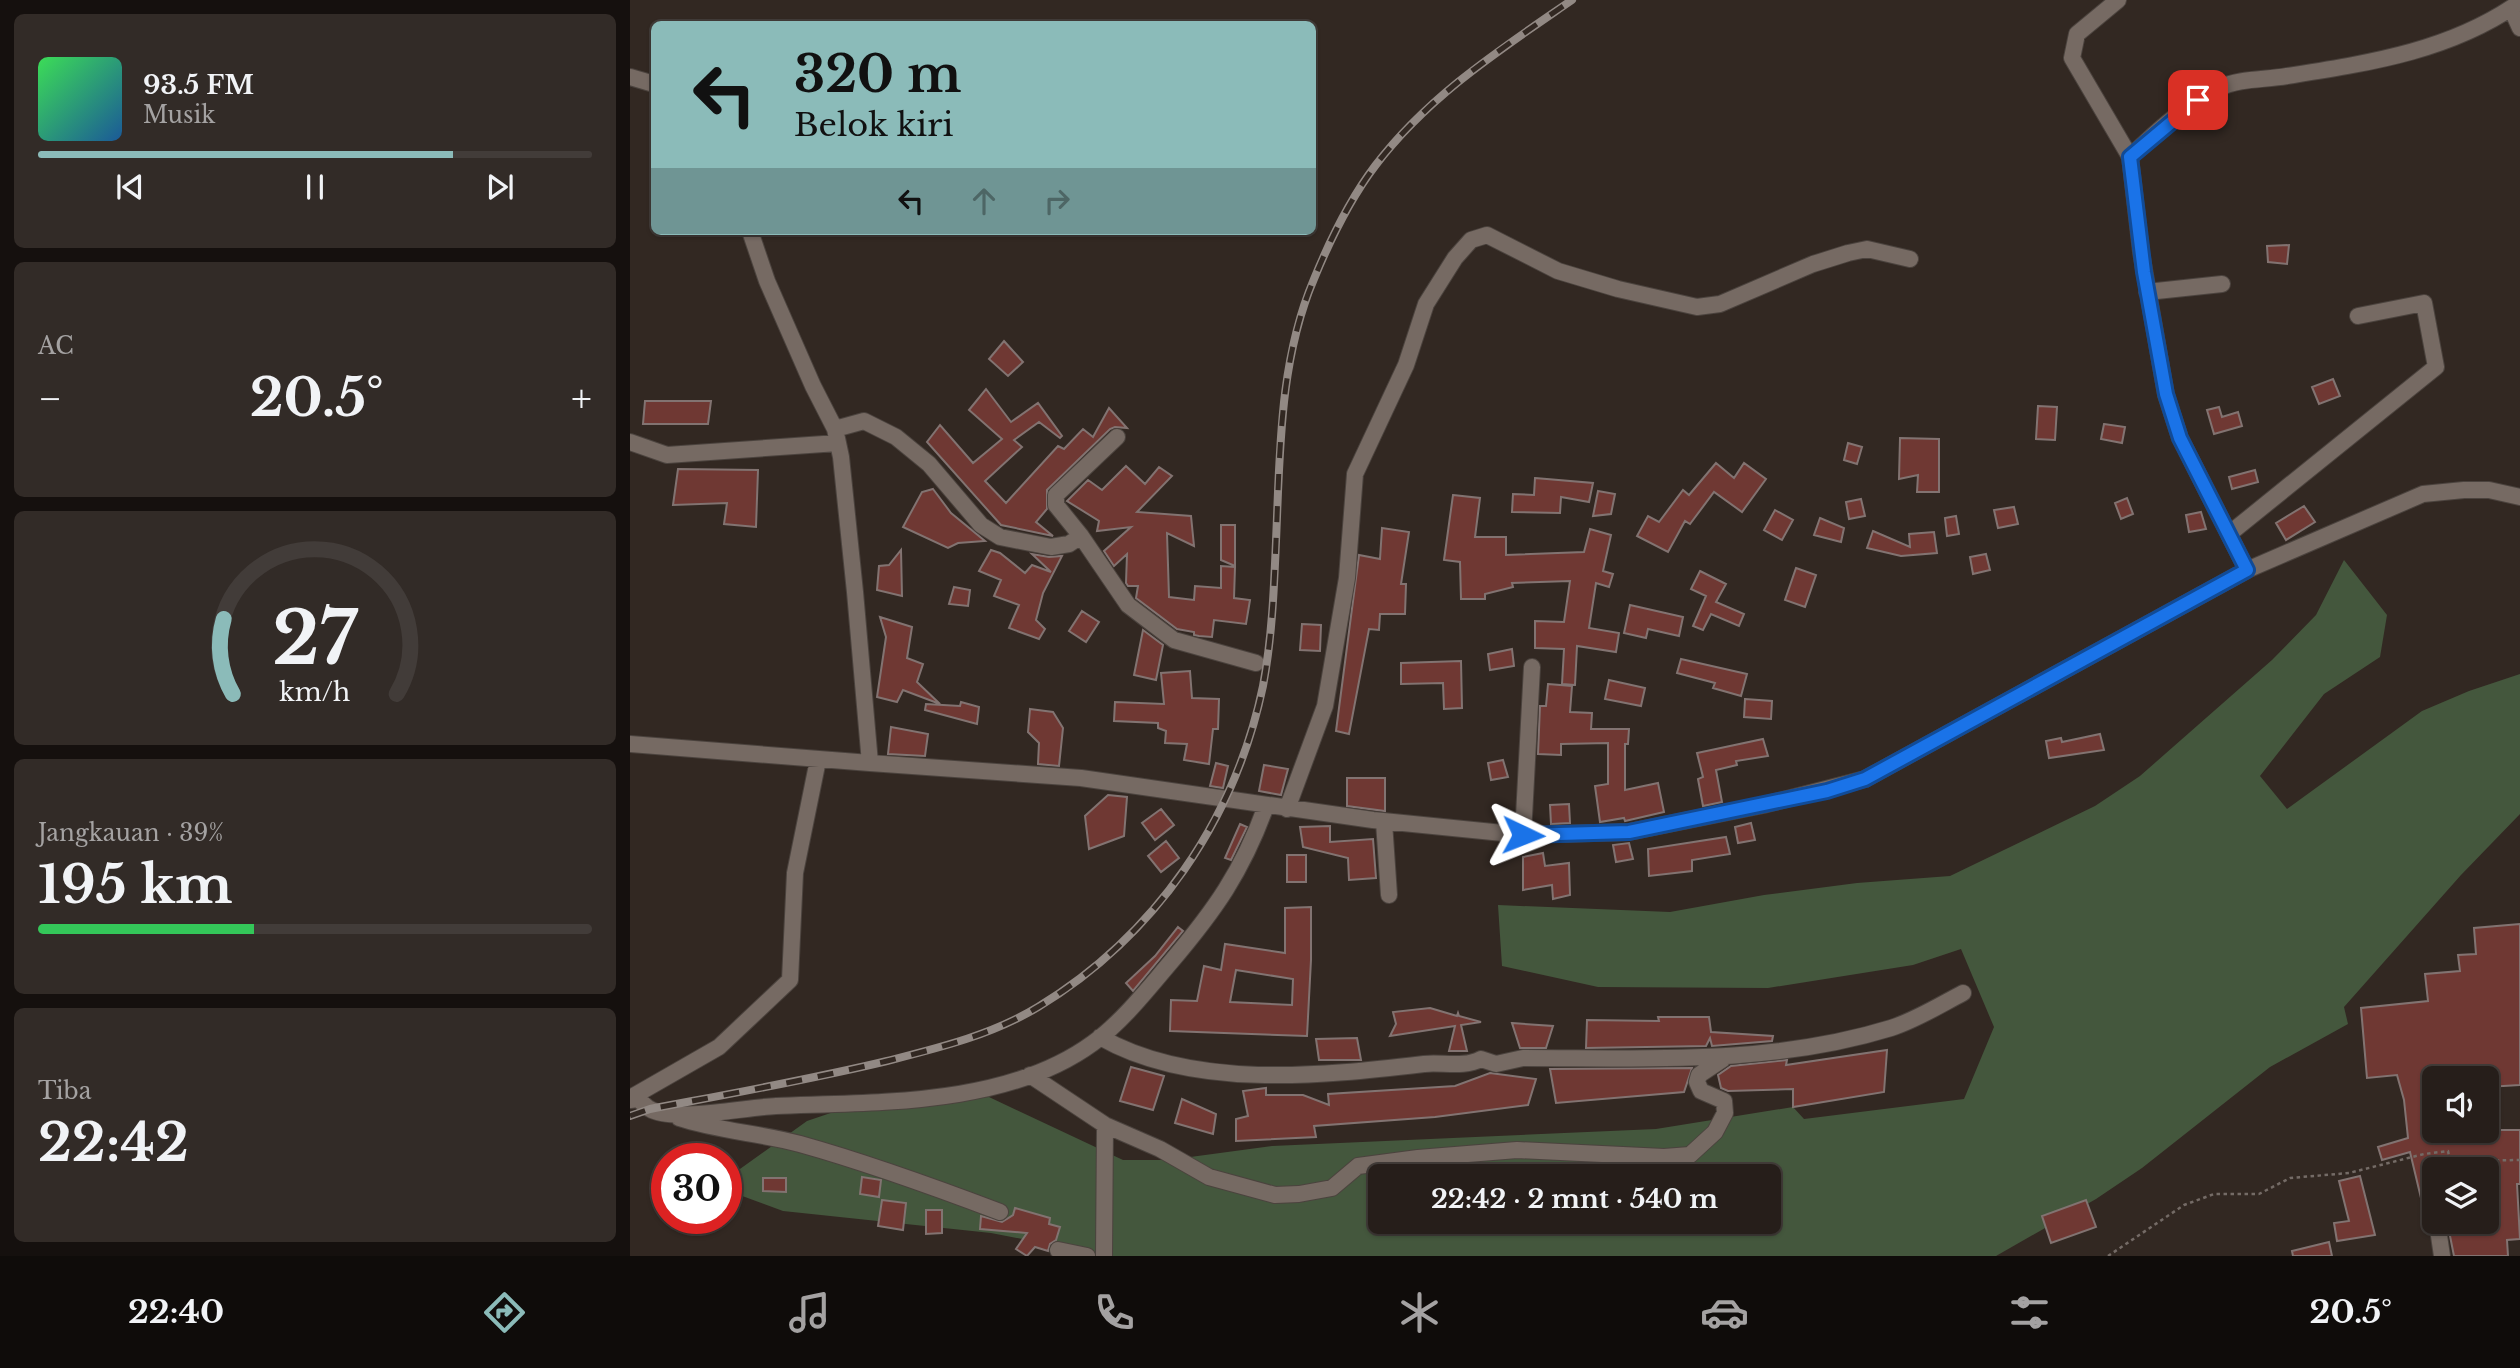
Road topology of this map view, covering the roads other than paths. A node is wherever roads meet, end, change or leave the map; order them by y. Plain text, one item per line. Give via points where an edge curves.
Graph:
1 (2118, 0) edge
2 (2516, 5) edge
3 (2520, 28) edge
4 (630, 77) edge
5 (651, 83) edge
6 (2130, 157) junction
7 (751, 235) edge
8 (1910, 259) dead end
9 (2222, 284) dead end
10 (2147, 292) junction
11 (2358, 316) dead end
12 (836, 436) junction
13 (1117, 437) dead end
14 (630, 442) edge
15 (2520, 497) edge
16 (2229, 534) junction
17 (1081, 536) junction
18 (2247, 570) junction
19 (1256, 663) dead end
20 (1532, 667) dead end
21 (631, 748) edge
22 (818, 760) junction
23 (870, 763) junction
24 (1266, 806) junction
25 (1287, 809) junction
26 (1384, 822) junction
27 (1523, 835) junction
28 (1389, 895) dead end
29 (1963, 993) dead end
30 (1100, 1037) junction
31 (1725, 1057) junction
32 (1030, 1075) junction
33 (635, 1099) edge
34 (1105, 1125) junction
35 (1000, 1212) dead end
36 (2439, 1234) edge
37 (1058, 1250) dead end
38 (1087, 1256) edge
39 (1104, 1256) edge
40 (2442, 1256) edge

1 - 6 street via 2077,34 2072,58
2 - 3 street
2 - 6 street via 2465,35 2423,51 2221,87 2198,100
4 - 5 street
6 - 10 street
7 - 12 street
8 - 25 street via 1867,249 1847,253 1720,304 1697,307 1558,271 1487,235 1471,240 1426,304 1406,365 1355,474 1347,578 1325,706
9 - 10 street
10 - 16 street via 2166,394 2180,438
11 - 16 street via 2424,303 2436,367
12 - 14 street via 667,455
12 - 17 street via 864,421 897,437 929,464 981,525 1000,537 1051,547
12 - 23 street
13 - 17 street via 1056,495 1056,505
15 - 18 street via 2476,490 2423,494
16 - 18 street
17 - 19 street via 1128,605 1174,640
18 - 27 street via 1865,779 1788,800 1629,832
20 - 27 street
21 - 22 street
22 - 23 street
22 - 33 street via 795,873 790,980 719,1047
23 - 24 street via 1081,778
24 - 25 street
24 - 30 street via 1242,865 1205,922
25 - 26 street
26 - 27 street
26 - 28 street
29 - 31 street via 1893,1027 1847,1039
30 - 31 street via 1121,1050 1154,1060 1250,1074 1339,1074 1481,1059 1496,1064 1523,1058
30 - 32 street
31 - 34 street via 1699,1075 1701,1091 1724,1101 1715,1132 1690,1155 1517,1150 1418,1158 1358,1166 1332,1188 1275,1195 1209,1177
32 - 33 street via 989,1088 875,1102 670,1115
32 - 34 street
33 - 35 street via 704,1126 798,1144 922,1182
34 - 39 street
36 - 40 street
37 - 38 street

